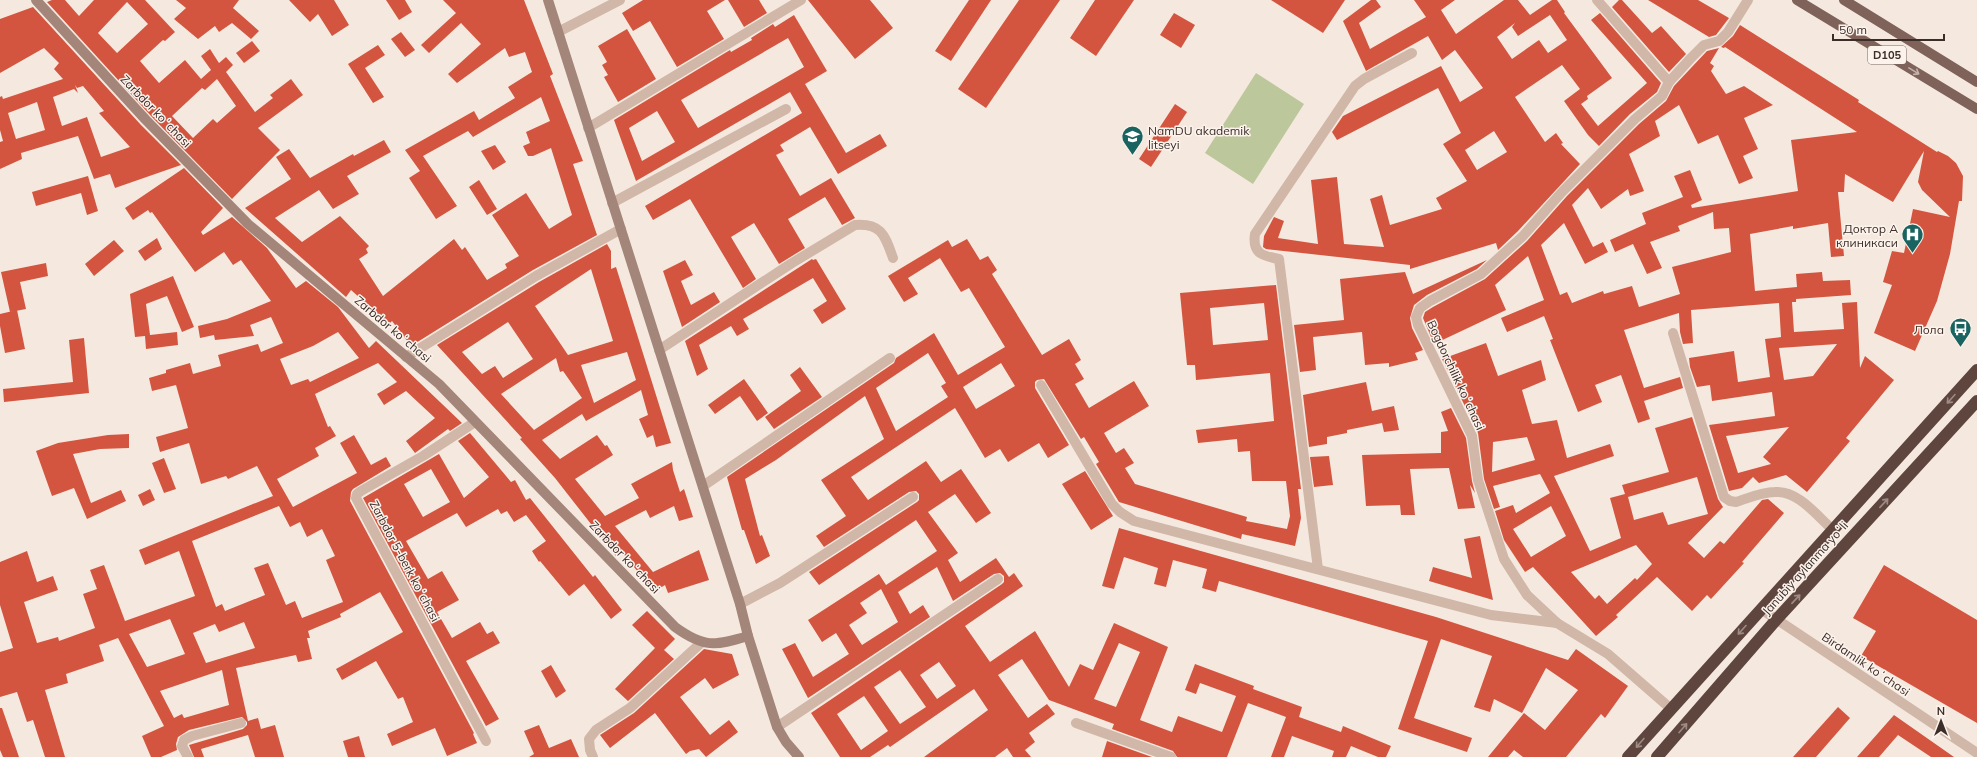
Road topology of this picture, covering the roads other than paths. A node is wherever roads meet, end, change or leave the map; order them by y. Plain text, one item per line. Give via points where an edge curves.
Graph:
1 (36, 0) edge
2 (548, 0) edge
3 (620, 0) edge
4 (801, 0) edge
5 (1597, 0) edge
6 (1748, 0) edge
7 (1797, 0) edge
8 (1844, 0) edge
9 (558, 32) junction
10 (1412, 53) dead end
11 (1669, 82) junction
12 (1977, 82) edge
13 (1977, 109) edge
14 (786, 110) dead end
15 (588, 128) junction
16 (612, 203) junction
17 (621, 229) junction
18 (893, 258) dead end
19 (1673, 333) dead end
20 (660, 350) junction
21 (406, 356) junction
22 (890, 358) dead end
23 (1977, 370) edge
24 (1042, 385) dead end
25 (1977, 401) edge
26 (475, 422) junction
27 (703, 486) junction
28 (913, 497) dead end
29 (1833, 530) junction
30 (1318, 568) junction
31 (998, 579) dead end
32 (740, 604) junction
33 (1761, 609) junction
34 (1776, 620) junction
35 (1557, 623) junction
36 (748, 636) junction
37 (702, 642) junction
38 (1670, 708) junction
39 (241, 723) dead end
40 (1076, 723) dead end
41 (777, 727) junction
42 (486, 741) dead end
43 (1977, 753) edge
44 (188, 757) edge
45 (593, 757) edge
46 (799, 757) edge
47 (1171, 757) edge
48 (1628, 757) edge
49 (1657, 757) edge

1 - 21 street, Zarbdor koʻchasi via 146,120 248,224
2 - 9 street
3 - 9 street
4 - 15 street
5 - 11 street
6 - 11 street, Bogdorchilik koʻchasi via 1728,32 1718,41 1704,45
7 -> 13 main road, D105
8 - 12 main road, D105
9 - 15 street
10 - 30 street via 1355,86 1255,234 1257,250 1263,256 1279,259
11 - 35 street, Bogdorchilik koʻchasi via 1662,96 1635,119 1562,192 1523,236 1481,274 1430,301 1420,308 1416,317 1472,436 1478,480 1504,559 1527,595
14 - 16 street
15 - 16 street
16 - 17 street
17 - 20 street
17 - 21 street via 536,276
18 - 20 street via 884,235 875,227 866,224 855,225 792,263
19 - 29 street via 1724,496 1736,502 1775,492 1789,494 1800,500
20 - 27 street
21 - 26 street, Zarbdor koʻchasi via 439,384
22 - 27 street
23 -> 29 highway, Janubiy aylanma yoʻli
24 - 30 street via 1112,504 1127,518
34 -> 25 highway, Janubiy aylanma yoʻli
26 - 37 street, Zarbdor koʻchasi via 675,627 687,636
26 - 42 street, Zarbdor 5-berk koʻchasi via 361,491 356,498
27 - 32 street
28 - 32 street via 780,583
29 - 33 highway, Janubiy aylanma yoʻli
30 - 35 street via 1491,615
31 - 41 street
32 - 36 street
33 - 34 street, Birdamlik koʻchasi
33 -> 38 highway, Janubiy aylanma yoʻli
34 - 43 street, Birdamlik koʻchasi
49 -> 34 highway, Janubiy aylanma yoʻli
35 - 38 street, Bogdorchilik koʻchasi via 1608,654
36 - 37 street, Zarbdor koʻchasi via 721,644
36 - 41 street
37 - 45 street via 630,708 596,730 589,739
38 -> 48 highway, Janubiy aylanma yoʻli
39 - 44 street via 184,740 182,746
40 - 47 street
41 - 46 street

